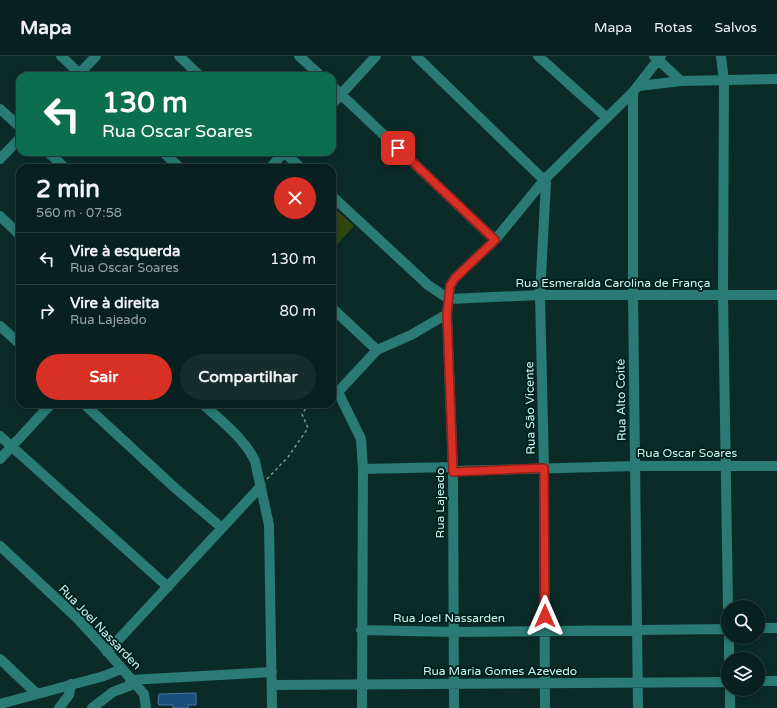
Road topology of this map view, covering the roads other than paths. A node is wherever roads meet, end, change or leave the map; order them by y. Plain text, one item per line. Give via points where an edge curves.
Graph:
1 (61, 56) edge
2 (96, 56) edge
3 (179, 56) edge
4 (299, 56) edge
5 (376, 56) edge
6 (416, 56) edge
7 (538, 56) edge
8 (721, 56) edge
9 (658, 57) edge
10 (77, 72) edge
11 (83, 72) edge
12 (196, 72) edge
13 (317, 72) edge
14 (777, 79) edge
15 (724, 81) junction
16 (681, 82) junction
17 (636, 89) junction
18 (336, 90) edge
19 (341, 95) junction
20 (336, 100) edge
21 (0, 109) edge
22 (607, 118) junction
23 (16, 123) edge
24 (16, 142) edge
25 (52, 156) edge
26 (167, 156) edge
27 (280, 156) edge
28 (288, 156) edge
29 (0, 159) edge
30 (61, 164) edge
31 (176, 164) edge
32 (274, 164) edge
33 (297, 164) edge
34 (545, 179) junction
35 (336, 200) edge
36 (0, 216) edge
37 (16, 231) edge
38 (495, 240) junction
39 (540, 295) junction
40 (633, 295) junction
41 (723, 295) junction
42 (777, 295) edge
43 (449, 299) junction
44 (336, 312) edge
45 (447, 314) junction
46 (0, 326) edge
47 (16, 340) edge
48 (377, 350) junction
49 (336, 393) edge
50 (336, 396) edge
51 (47, 408) edge
52 (88, 408) edge
53 (207, 408) edge
54 (0, 436) edge
55 (11, 447) junction
56 (0, 459) edge
57 (635, 466) junction
58 (727, 466) junction
59 (777, 466) edge
60 (544, 468) junction
61 (363, 469) junction
62 (453, 469) junction
63 (261, 486) junction
64 (222, 528) junction
65 (0, 546) edge
66 (168, 586) junction
67 (728, 600) edge
68 (765, 628) edge
69 (777, 628) edge
70 (637, 629) junction
71 (721, 629) edge
72 (361, 630) junction
73 (545, 631) junction
74 (454, 632) junction
75 (107, 652) junction
76 (0, 659) edge
77 (121, 669) junction
78 (272, 672) junction
79 (777, 681) edge
80 (132, 682) junction
81 (721, 682) edge
82 (765, 682) edge
83 (638, 683) junction
84 (71, 684) junction
85 (454, 684) junction
86 (544, 684) junction
87 (272, 685) junction
88 (361, 686) junction
89 (37, 694) junction
90 (730, 696) edge
91 (0, 704) edge
92 (59, 708) edge
93 (92, 708) edge
94 (146, 708) edge
95 (272, 708) edge
96 (362, 708) edge
97 (454, 708) edge
98 (545, 708) edge
99 (638, 708) edge
100 (730, 708) edge

1 - 10 street
2 - 11 street
3 - 12 street
4 - 13 street
5 - 19 street
6 - 34 street
7 - 22 street
8 - 15 street
9 - 16 street
9 - 17 street, Rua Lajeado
14 - 15 street
15 - 16 street
15 - 41 street
16 - 17 street
17 - 22 street, Rua Lajeado
17 - 40 street, Rua Alto Coité
18 - 19 street
19 - 20 street
19 - 38 street
21 - 23 street
22 - 34 street, Rua Lajeado
24 - 29 street
25 - 30 street
26 - 31 street
27 - 32 street
28 - 33 street
34 - 38 street, Rua Lajeado
34 - 39 street, Rua São Vicente via 547,186
35 - 43 street via 428,285
36 - 37 street
38 - 43 street, Rua Lajeado via 455,278 450,286
39 - 40 street, Rua Esmeralda Carolina de França
39 - 43 street, Rua Esmeralda Carolina de França
39 - 60 street, Rua São Vicente
40 - 41 street, Rua Esmeralda Carolina de França
40 - 57 street, Rua Alto Coité
41 - 42 street, Rua Esmeralda Carolina de França
41 - 58 street
43 - 45 street, Rua Lajeado
44 - 48 street
45 - 48 street via 411,335
45 - 62 street, Rua Lajeado
46 - 47 street
48 - 49 street
50 - 61 street via 354,423 361,440
51 - 55 street
52 - 64 street
53 - 63 street via 251,452
54 - 55 street
55 - 56 street
55 - 66 street
57 - 58 street, Rua Oscar Soares
57 - 60 street, Rua Oscar Soares
57 - 70 street, Rua Alto Coité
58 - 59 street, Rua Oscar Soares
58 - 67 street
60 - 62 street, Rua Oscar Soares
60 - 73 street, Rua São Vicente
61 - 62 street, Rua Oscar Soares
61 - 72 street
62 - 74 street, Rua Lajeado
63 - 64 street
63 - 78 street via 269,525
64 - 66 street
65 - 75 street, Rua Joel Nassarden via 77,618
66 - 75 street
68 - 69 street
70 - 71 street, Rua Joel Nassarden
70 - 73 street, Rua Joel Nassarden
70 - 83 street, Rua Alto Coité
72 - 74 street, Rua Joel Nassarden
72 - 88 street
73 - 74 street, Rua Joel Nassarden
73 - 86 street, Rua São Vicente
74 - 85 street, Rua Lajeado
75 - 77 street, Rua Joel Nassarden
76 - 89 street
77 - 80 street, Rua Joel Nassarden
77 - 84 street
78 - 80 street, Rua Joel Nassarden
78 - 87 street
79 - 82 street
80 - 93 street
80 - 94 street via 144,694
81 - 83 street, Rua Maria Gomes Azevedo
83 - 86 street, Rua Maria Gomes Azevedo
83 - 99 street, Rua Alto Coité
84 - 89 street
84 - 92 street via 69,695
85 - 86 street, Rua Maria Gomes Azevedo
85 - 88 street, Rua Maria Gomes Azevedo
85 - 97 street, Rua Lajeado
86 - 98 street, Rua São Vicente
87 - 88 street, Rua Maria Gomes Azevedo
87 - 95 street
88 - 96 street
89 - 91 street
90 - 100 street

